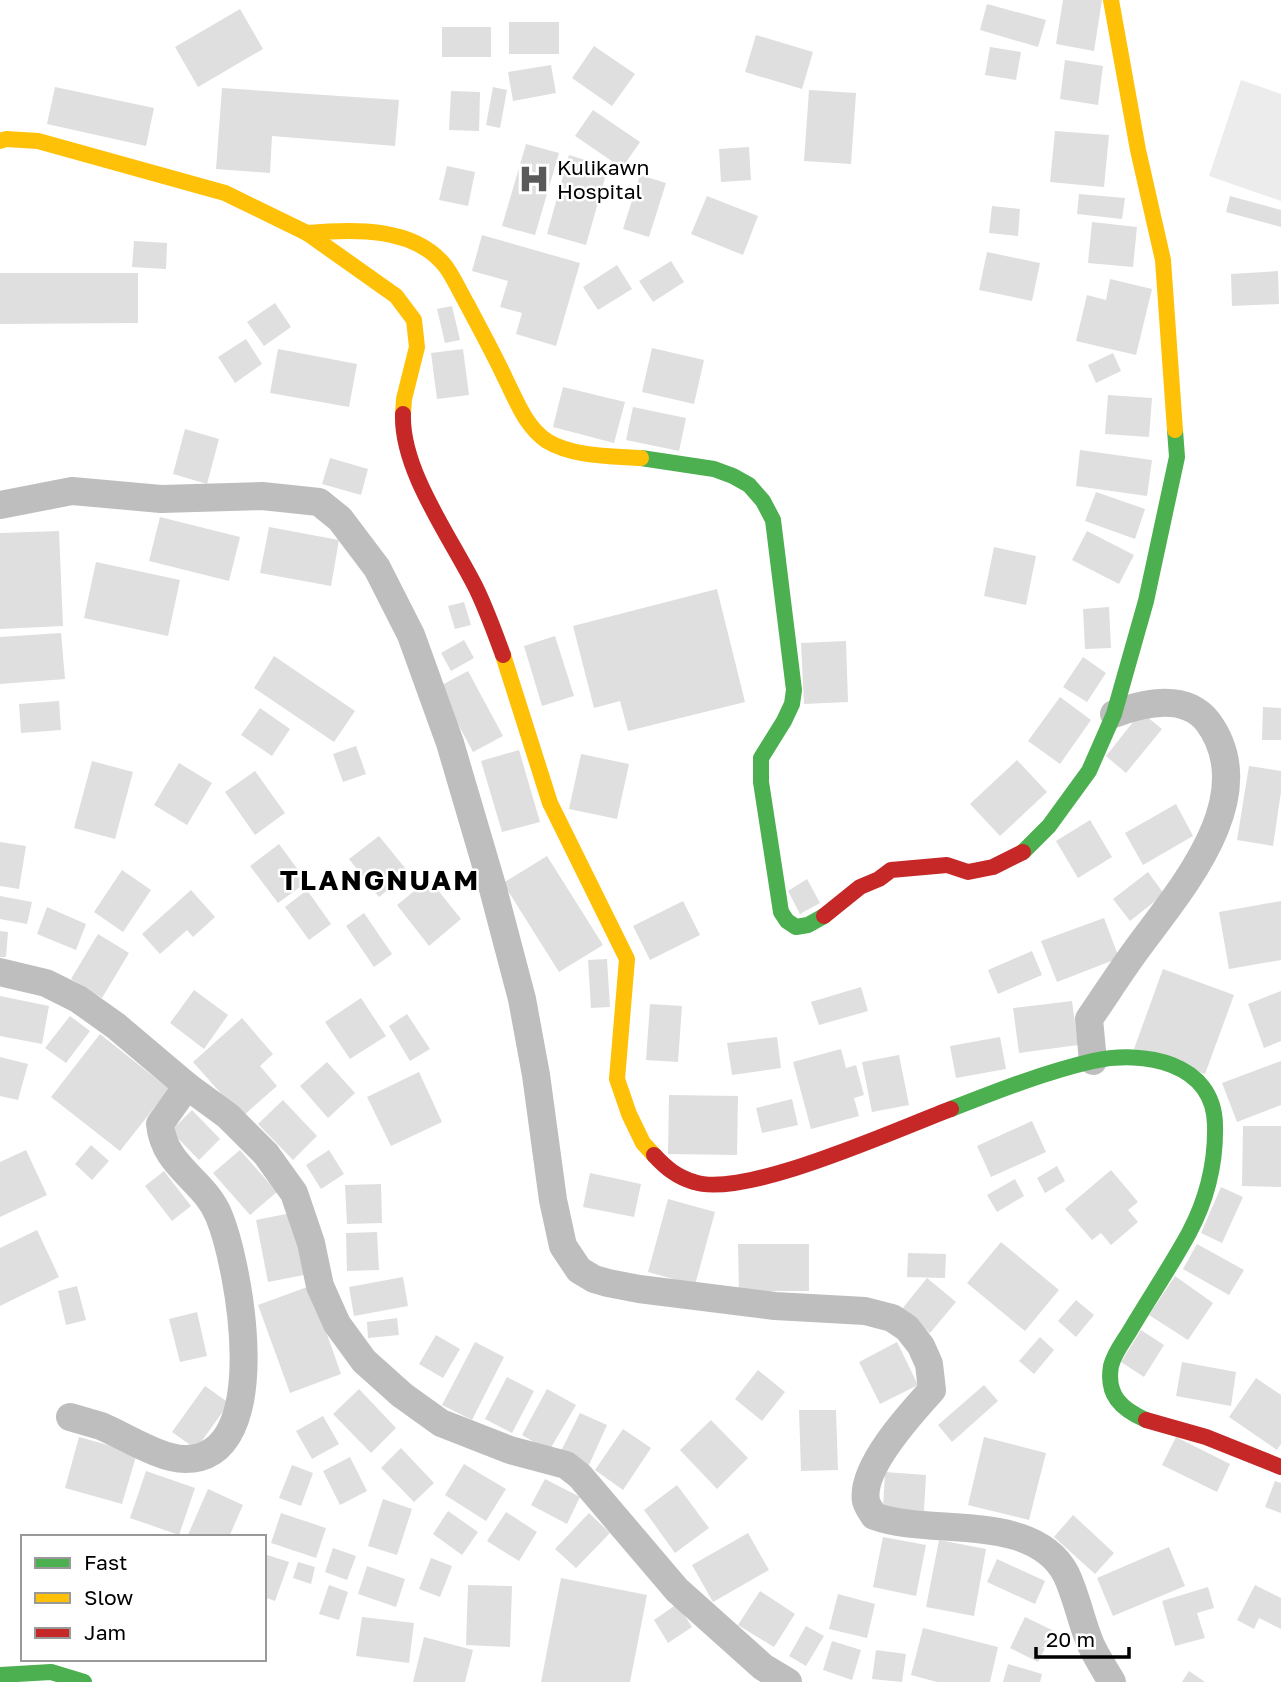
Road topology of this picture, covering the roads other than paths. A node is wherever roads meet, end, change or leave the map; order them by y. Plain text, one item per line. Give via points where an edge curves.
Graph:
1 (1111, 0) edge
2 (0, 141) edge
3 (307, 233) junction
4 (0, 505) edge
5 (1114, 714) junction
6 (0, 972) edge
7 (1093, 1061) junction
8 (187, 1086) junction
9 (70, 1417) dead end
10 (1281, 1468) edge
11 (0, 1675) edge
12 (84, 1682) edge
13 (788, 1682) edge
14 (1112, 1682) edge

1 - 5 street via 1163,260 1177,457 1146,601
2 - 3 street via 38,141 225,193
3 - 5 street via 387,234 418,244 444,263 519,408 549,442 598,454 729,473 764,501 773,520 794,690 785,722 761,758 781,912 787,921 808,925 891,870 947,865 968,872 1021,854 1049,826 1089,771
3 - 7 street via 396,296 414,320 417,347 404,399 406,446 414,471 478,592 504,656 550,803 627,959 617,1079 643,1143 669,1171 695,1183 746,1182
4 - 14 street via 72,491 161,499 262,496 319,502 340,519 377,568 411,635 450,743 522,999 563,1246 579,1270 608,1283 775,1306 865,1311 892,1318 907,1328 929,1364 932,1390 876,1461 866,1501 874,1516 1016,1536 1046,1551 1066,1575 1091,1644
5 - 7 street via 1162,701 1189,708 1216,734 1226,767 1221,808 1206,851 1089,1019
6 - 8 street via 46,983 78,999
7 - 10 street via 1152,1059 1181,1068 1202,1086 1215,1114 1216,1152 1200,1212 1112,1362 1108,1374 1115,1401 1134,1414
8 - 9 street via 160,1124 161,1139 218,1214 235,1267 243,1376 234,1424 213,1451 187,1459 173,1458
8 - 13 street via 228,1116 294,1193 312,1243 320,1286 337,1324 364,1361 441,1423 510,1450 566,1465 677,1590 763,1667
11 - 12 street via 51,1672

